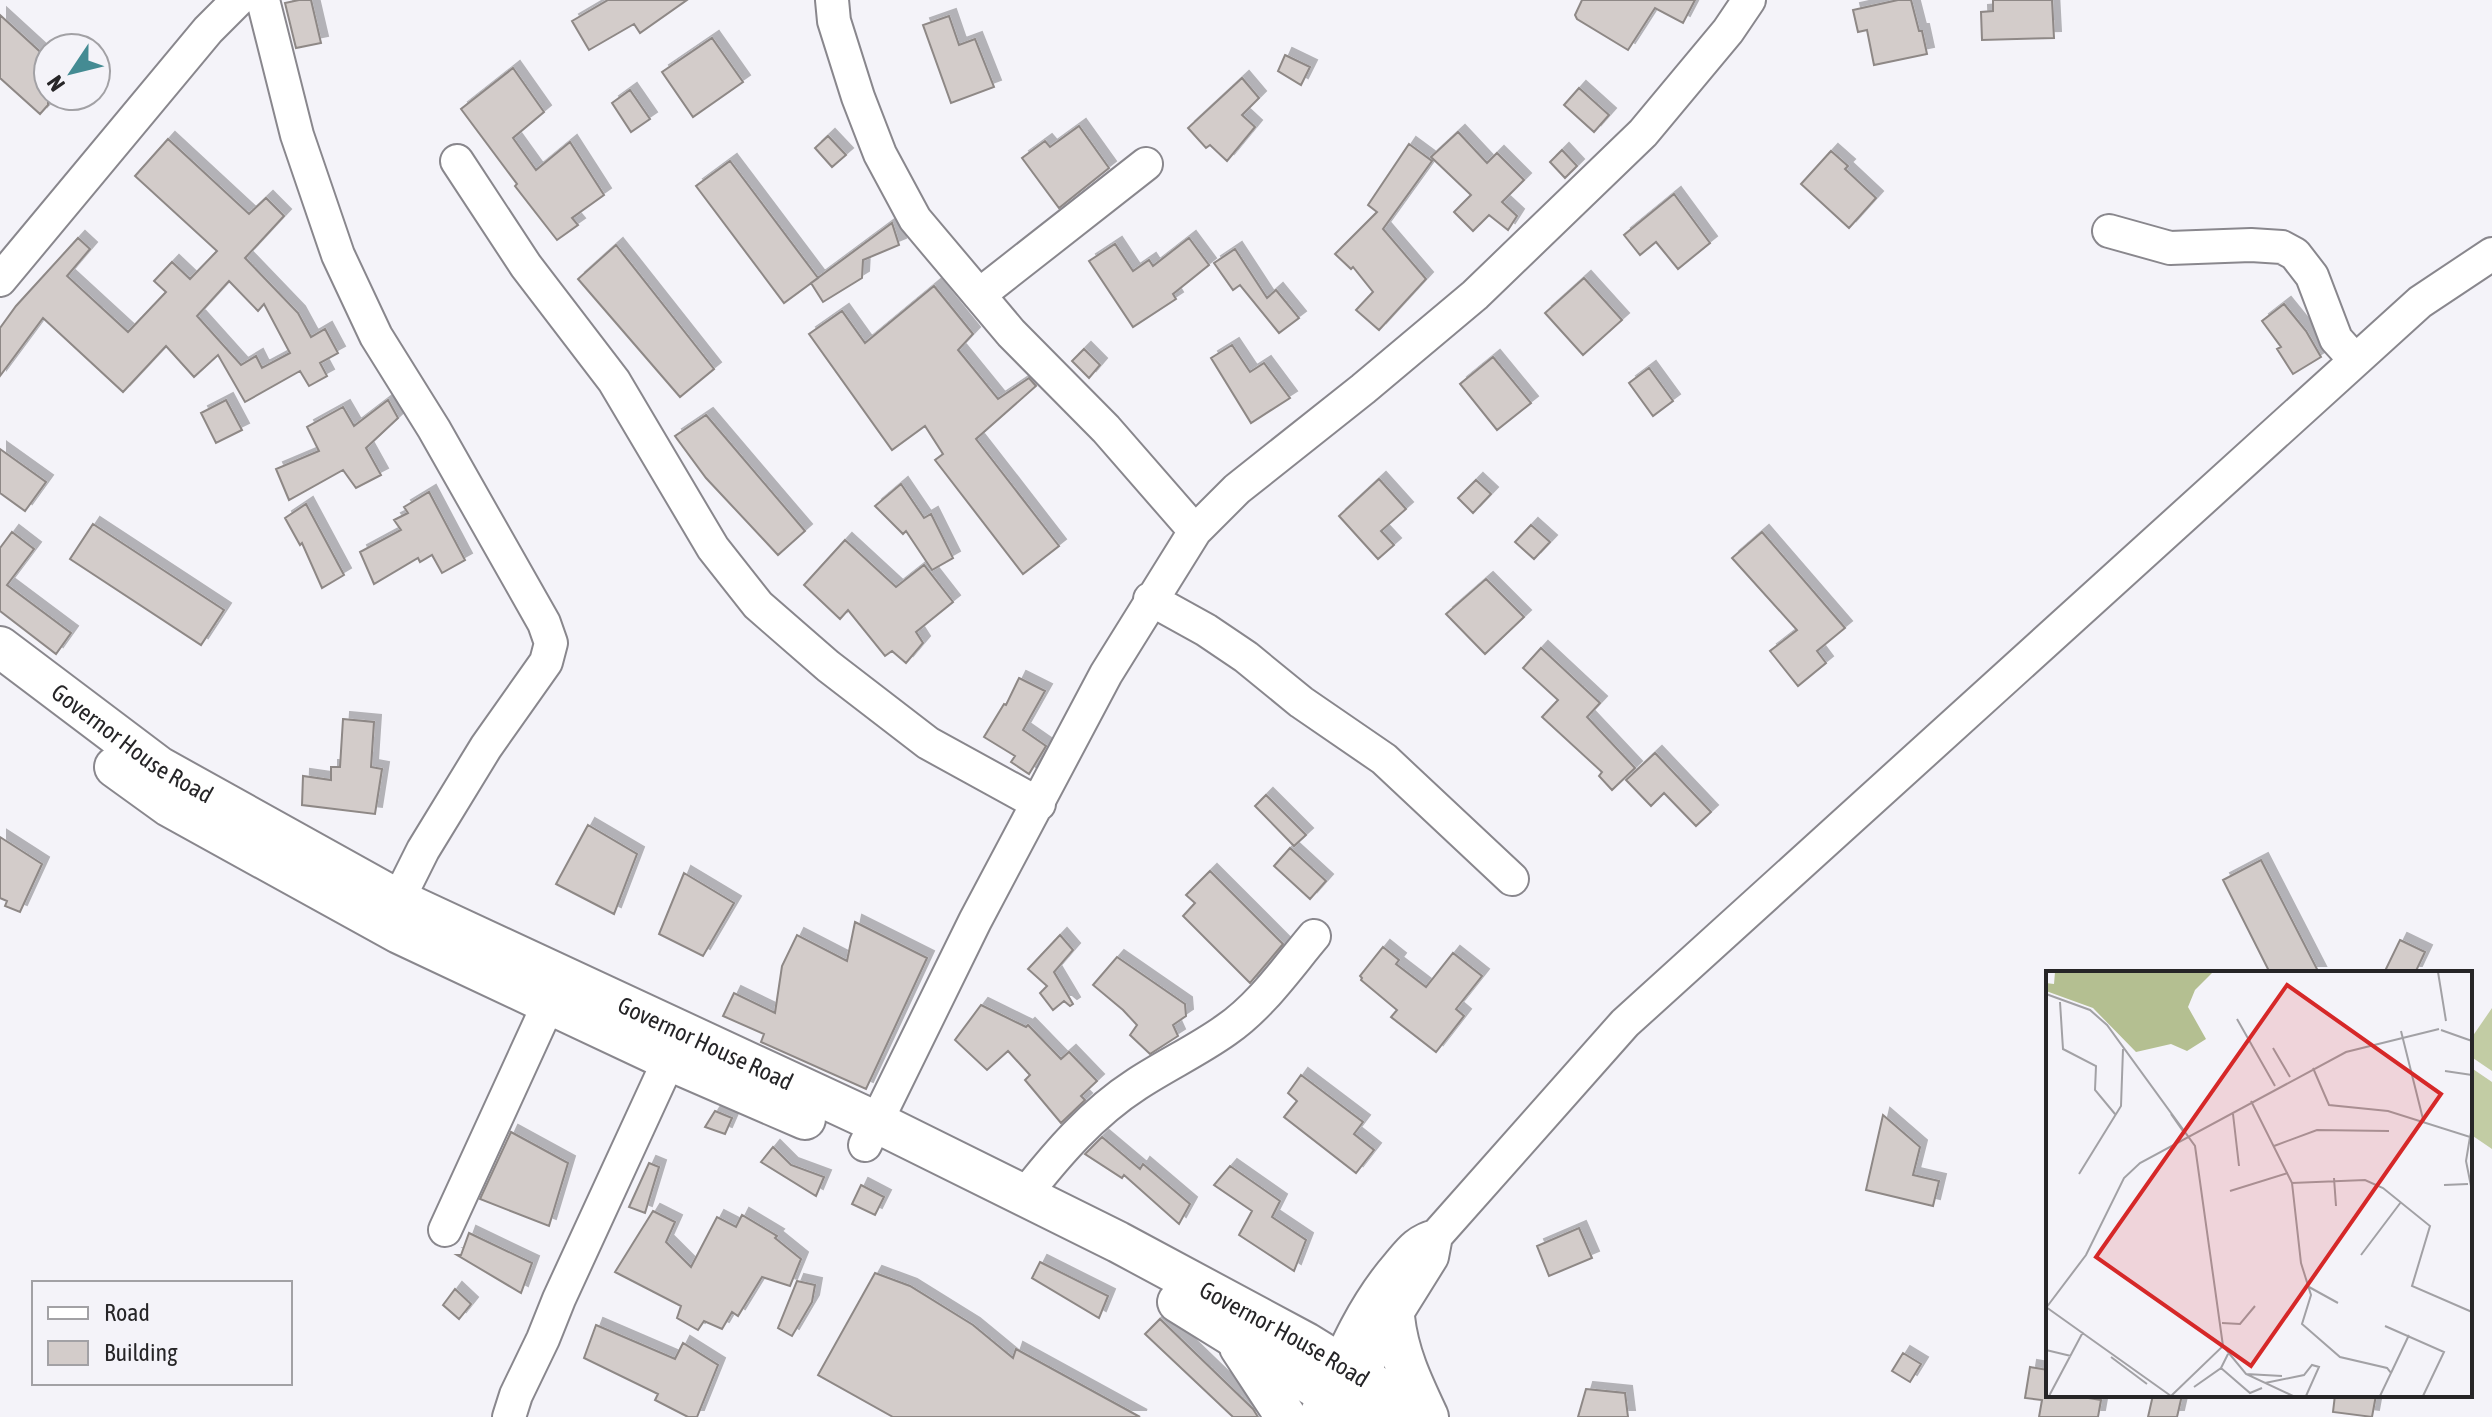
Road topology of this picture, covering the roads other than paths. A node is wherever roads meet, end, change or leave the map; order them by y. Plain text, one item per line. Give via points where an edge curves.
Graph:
1 (238, 0) edge
2 (263, 0) edge
3 (832, 0) edge
4 (1749, 0) edge
5 (457, 161) dead end
6 (1146, 164) dead end
7 (2109, 231) dead end
8 (2492, 254) edge
9 (0, 280) edge
10 (979, 295) junction
11 (2355, 360) junction
12 (1195, 531) junction
13 (1150, 599) junction
14 (0, 647) edge
15 (0, 680) edge
16 (1039, 804) junction
17 (1512, 879) dead end
18 (398, 900) junction
19 (1314, 936) dead end
20 (549, 1003) junction
21 (669, 1060) junction
22 (870, 1133) junction
23 (1024, 1196) junction
24 (445, 1230) dead end
25 (1436, 1236) junction
26 (1394, 1317) junction
27 (1233, 1337) junction
28 (1344, 1399) edge
29 (509, 1417) edge
30 (1286, 1417) edge
31 (1427, 1417) edge

1 - 9 street
2 - 18 street via 297,135 338,255 376,336 434,429 551,643 546,662 478,760
3 - 10 street via 834,21 880,154 915,219
4 - 12 street via 1643,133 1486,284 1237,489
5 - 16 street via 526,266 614,381 713,548 758,605 928,743
6 - 10 street
7 - 11 street via 2170,248 2282,247 2295,254 2312,276 2336,339
8 - 11 street via 2420,302
10 - 12 street
11 - 25 street via 1625,1023
12 - 13 street
13 - 16 street
13 - 17 street via 1246,657 1384,759
14 - 18 main road, Governor House Road via 159,767
15 - 20 main road, Governor House Road via 169,806 399,933
16 - 22 street
18 - 22 main road, Governor House Road
19 - 23 street via 1227,1030 1134,1085 1084,1126
20 - 21 main road, Governor House Road
20 - 24 street
21 - 22 main road, Governor House Road
21 - 29 street
22 - 23 main road, Governor House Road
22 - 27 main road, Governor House Road via 1172,1298
23 - 28 main road, Governor House Road via 1306,1343
25 - 26 street via 1432,1257
25 - 28 street via 1417,1243 1356,1323
26 - 28 street
26 - 31 main road via 1401,1357
27 - 28 main road, Governor House Road
27 - 30 main road
28 - 31 main road, Governor House Road

